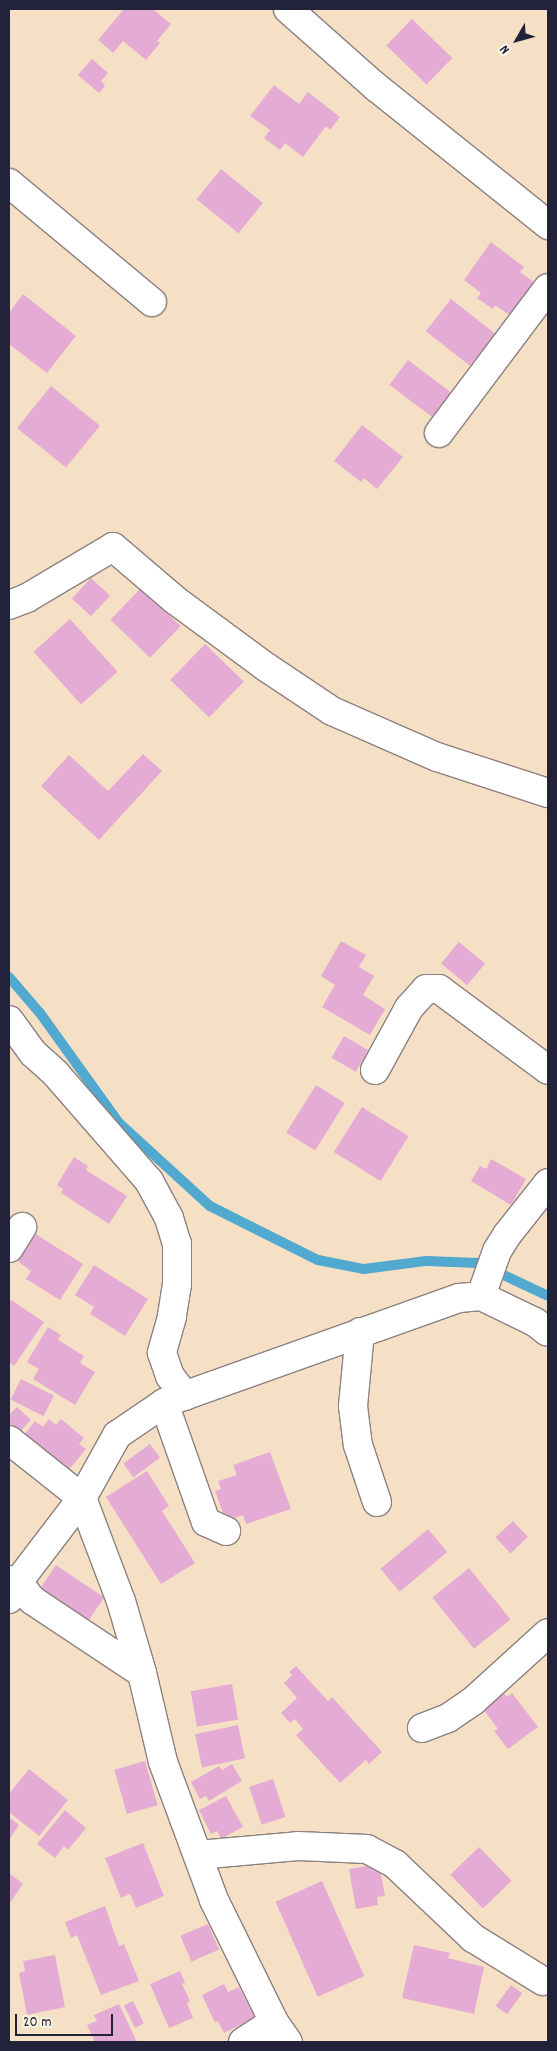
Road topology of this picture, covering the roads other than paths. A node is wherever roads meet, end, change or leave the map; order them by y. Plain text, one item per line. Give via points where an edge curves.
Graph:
1 (288, 9) edge
2 (9, 183) edge
3 (548, 225) edge
4 (548, 288) edge
5 (152, 302) dead end
6 (440, 434) dead end
7 (9, 605) edge
8 (548, 793) edge
9 (9, 1020) edge
10 (375, 1070) dead end
11 (548, 1070) edge
12 (548, 1183) edge
13 (484, 1288) junction
14 (360, 1332) junction
15 (548, 1332) edge
16 (175, 1400) junction
17 (9, 1440) edge
18 (82, 1498) junction
19 (377, 1502) dead end
20 (226, 1531) dead end
21 (12, 1587) edge
22 (548, 1633) edge
23 (142, 1672) junction
24 (422, 1728) dead end
25 (198, 1855) junction
26 (543, 1981) dead end
27 (264, 2036) edge

1 - 3 street via 376,87
2 - 5 street
4 - 6 street
7 - 8 street via 27,598 113,547 175,600 332,711 437,757
9 - 16 street via 33,1053 56,1074 149,1181 170,1218 177,1244 177,1284 162,1353
10 - 11 street via 409,1008 426,989 440,989
12 - 13 street via 497,1251
13 - 14 street
13 - 15 street
14 - 16 street
14 - 19 street via 354,1406 358,1445
16 - 18 street via 117,1435
16 - 20 street via 206,1522
17 - 18 street
18 - 21 street
18 - 23 street via 121,1601
21 - 23 street
22 - 24 street via 473,1702 448,1718
23 - 25 street via 164,1762
25 - 26 street via 298,1846 367,1849 396,1864 473,1938
25 - 27 street

